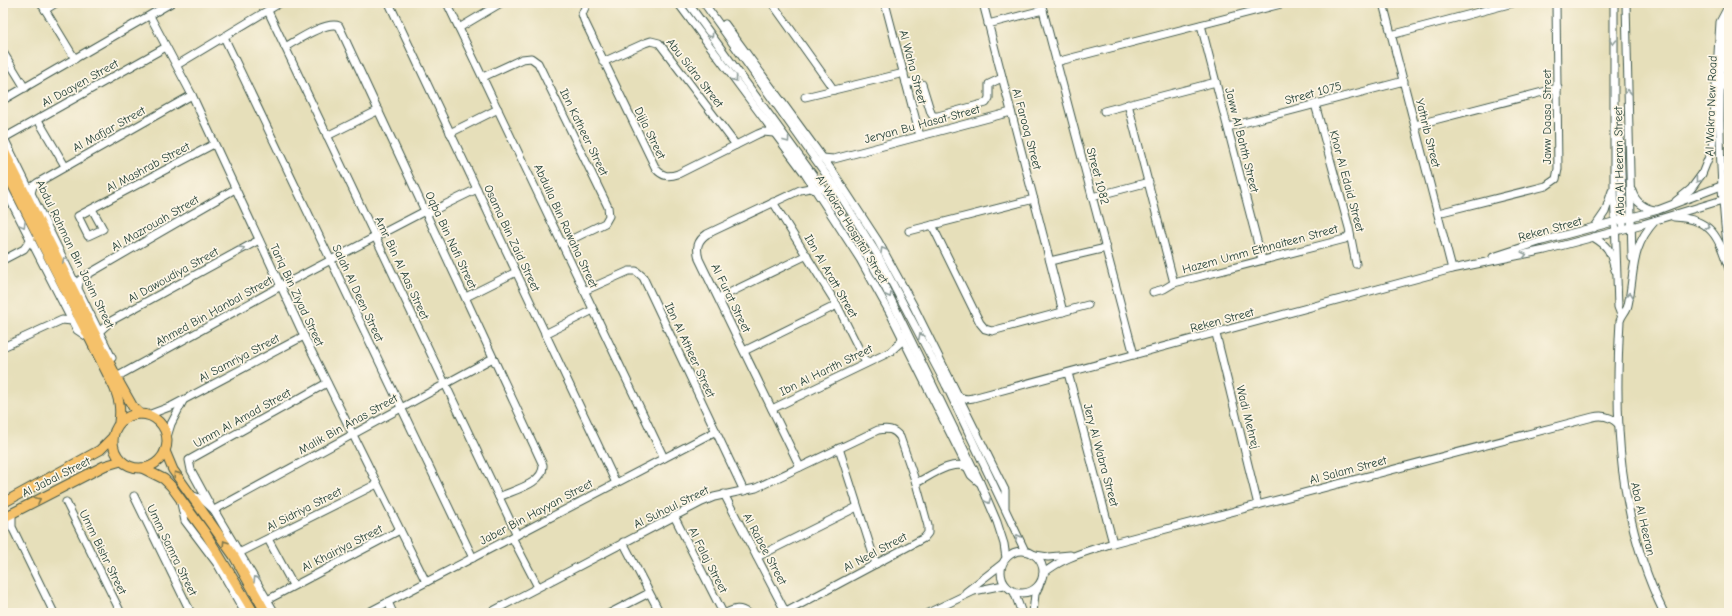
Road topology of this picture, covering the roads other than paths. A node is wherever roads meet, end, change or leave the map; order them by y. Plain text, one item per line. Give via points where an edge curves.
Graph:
1 (40, 3) edge
2 (56, 3) edge
3 (171, 3) edge
4 (280, 3) edge
5 (389, 3) edge
6 (447, 3) edge
7 (502, 3) edge
8 (587, 3) edge
9 (678, 3) edge
10 (688, 3) edge
11 (704, 3) edge
12 (710, 3) edge
13 (772, 3) edge
14 (885, 3) edge
15 (983, 3) edge
16 (1285, 3) edge
17 (1383, 3) edge
18 (1513, 3) edge
19 (1556, 3) edge
20 (1614, 3) edge
21 (1626, 3) edge
22 (1728, 5) edge
23 (1042, 6) edge
24 (45, 10) junction
25 (268, 11) junction
26 (150, 16) junction
27 (988, 24) junction
28 (1201, 24) junction
29 (459, 28) junction
30 (1392, 35) junction
31 (224, 37) junction
32 (1725, 39) junction
33 (166, 47) junction
34 (285, 47) junction
35 (3, 52) edge
36 (1729, 53) edge
37 (75, 59) junction
38 (603, 62) junction
39 (1056, 62) junction
40 (177, 65) junction
41 (904, 72) junction
42 (483, 77) junction
43 (1002, 78) junction
44 (1404, 81) junction
45 (1216, 82) junction
46 (906, 83) junction
47 (25, 88) junction
48 (1558, 88) junction
49 (834, 90) junction
50 (192, 95) junction
51 (805, 97) dead end
52 (3, 100) edge
53 (1128, 104) junction
54 (1315, 104) junction
55 (1613, 105) junction
56 (498, 109) junction
57 (379, 110) junction
58 (1104, 111) dead end
59 (1011, 112) junction
60 (763, 118) junction
61 (38, 120) junction
62 (1415, 125) junction
63 (1228, 127) junction
64 (450, 132) junction
65 (774, 133) junction
66 (758, 134) junction
67 (327, 136) junction
68 (920, 136) junction
69 (4, 137) edge
70 (214, 144) junction
71 (736, 144) junction
72 (3, 149) edge
73 (839, 157) junction
74 (822, 158) junction
75 (17, 164) joint
76 (3, 166) edge
77 (65, 166) junction
78 (833, 172) junction
79 (805, 174) junction
80 (20, 177) junction
81 (1148, 182) junction
82 (37, 183) junction
83 (1729, 183) edge
84 (3, 186) edge
85 (1721, 186) junction
86 (835, 187) junction
87 (1614, 187) junction
88 (1631, 187) junction
89 (477, 189) junction
90 (235, 190) junction
91 (800, 190) junction
92 (816, 190) junction
93 (1729, 191) edge
94 (31, 193) junction
95 (829, 197) junction
96 (1092, 197) junction
97 (1034, 199) junction
98 (1726, 199) edge
99 (774, 202) junction
100 (1669, 206) junction
101 (92, 208) dead end
102 (1658, 210) junction
103 (425, 212) junction
104 (1438, 213) junction
105 (1670, 216) junction
106 (1631, 218) junction
107 (1656, 220) junction
108 (1619, 221) junction
109 (932, 225) junction
110 (1594, 228) junction
111 (1632, 228) junction
112 (908, 231) dead end
113 (1616, 231) junction
114 (1349, 235) junction
115 (375, 236) junction
116 (34, 237) junction
117 (1593, 237) junction
118 (259, 240) junction
119 (562, 244) junction
120 (1106, 248) junction
121 (19, 252) junction
122 (54, 254) junction
123 (807, 255) junction
124 (39, 256) junction
125 (3, 260) edge
126 (330, 260) junction
127 (1262, 260) junction
128 (1050, 261) junction
129 (1729, 261) edge
130 (1476, 263) junction
131 (1356, 264) dead end
132 (1452, 269) junction
133 (1729, 269) edge
134 (516, 272) junction
135 (1632, 272) junction
136 (72, 274) junction
137 (85, 276) junction
138 (1618, 279) junction
139 (1174, 283) junction
140 (281, 286) junction
141 (78, 287) junction
142 (584, 290) junction
143 (1153, 292) dead end
144 (466, 297) junction
145 (719, 298) junction
146 (837, 305) junction
147 (1088, 305) dead end
148 (66, 310) junction
149 (594, 310) junction
150 (1063, 312) junction
151 (1622, 316) junction
152 (62, 320) junction
153 (72, 321) junction
154 (904, 325) junction
155 (99, 332) junction
156 (545, 334) junction
157 (1216, 334) junction
158 (304, 336) junction
159 (902, 338) junction
160 (90, 339) junction
161 (3, 347) edge
162 (744, 351) junction
163 (909, 351) junction
164 (890, 352) junction
165 (1134, 355) junction
166 (493, 358) junction
167 (866, 363) junction
168 (1068, 373) junction
169 (120, 380) junction
170 (327, 382) junction
171 (445, 384) junction
172 (946, 385) junction
173 (958, 397) junction
174 (973, 398) junction
175 (184, 400) junction
176 (401, 408) junction
177 (772, 409) junction
178 (966, 411) junction
179 (144, 414) junction
180 (119, 422) junction
181 (1619, 425) junction
182 (891, 429) joint
183 (716, 431) junction
184 (352, 434) junction
185 (167, 437) junction
186 (112, 438) junction
187 (839, 448) junction
188 (165, 451) junction
189 (958, 451) junction
190 (664, 458) junction
191 (121, 461) junction
192 (951, 466) junction
193 (800, 467) junction
194 (967, 467) junction
195 (142, 468) junction
196 (980, 482) junction
197 (616, 483) junction
198 (916, 483) junction
199 (377, 484) junction
200 (744, 491) junction
201 (724, 494) junction
202 (191, 495) junction
203 (134, 496) dead end
204 (499, 497) junction
205 (180, 498) junction
206 (5, 501) edge
207 (66, 502) dead end
208 (1258, 505) junction
209 (857, 507) junction
210 (212, 508) junction
211 (1005, 509) junction
212 (12, 514) junction
213 (674, 516) junction
214 (3, 518) edge
215 (3, 522) edge
216 (12, 527) junction
217 (400, 530) junction
218 (515, 536) junction
219 (268, 539) junction
220 (623, 542) junction
221 (1113, 543) junction
222 (1025, 551) junction
223 (241, 552) junction
224 (1080, 554) junction
225 (1035, 555) junction
226 (757, 557) junction
227 (472, 558) junction
228 (1004, 561) junction
229 (876, 564) junction
230 (1043, 574) junction
231 (426, 582) junction
232 (1040, 583) junction
233 (1004, 585) junction
234 (293, 586) junction
235 (538, 587) junction
236 (1014, 592) junction
237 (649, 593) junction
238 (960, 597) junction
239 (268, 599) junction
240 (388, 602) junction
241 (786, 612) edge
242 (54, 613) edge
243 (121, 613) edge
244 (191, 613) edge
245 (245, 613) edge
246 (254, 613) edge
247 (266, 613) edge
248 (275, 613) edge
249 (367, 613) edge
250 (393, 613) edge
251 (489, 613) edge
252 (610, 613) edge
253 (660, 613) edge
254 (724, 613) edge
255 (747, 613) edge
256 (928, 613) edge
257 (1022, 613) edge
258 (1033, 613) edge
259 (1664, 613) edge

1 - 24 street
2 - 24 street
3 - 26 street
4 - 25 street
5 - 64 street, Osama Bin Zaid Street
6 - 29 street, Abdulla Bin Rawaha Street
7 - 29 street
8 - 38 street, Dijla Street via 582,14
9 -> 60 street, Al Wakra Hospital Street
10 -> 95 street, Al Wakra Hospital Street
11 - 86 street, Al Wakra Hospital Street
12 - 74 street, Al Wakra Hospital Street
13 - 49 street
14 - 41 street, Al Waha Street
15 - 27 street, Al Farooq Street
16 - 28 street
17 - 30 street, Yathrib Street
18 - 30 street
19 - 48 street, Jaww Daasa Street
20 -> 55 street, Aba Al Heeran Street
88 -> 21 street, Aba Al Heeran Street
22 - 32 street, Al Wakra New Road
22 -> 100 street via 1720,22 1712,149 1706,166 1691,189
23 - 27 street
23 - 39 street, Street 1082
24 - 37 street
25 - 31 street
25 - 34 street, Amr Bin Al Aas Street
26 - 33 street, Tariq Bin Ziyad Street
26 - 37 street
27 - 43 street, Al Farooq Street
28 - 39 street
28 - 45 street, Jaww Al Bahth Street
29 - 42 street, Abdulla Bin Rawaha Street
30 - 44 street, Yathrib Street
31 - 40 street
31 - 126 street, Salah Al Deen Street
32 - 36 street
32 - 85 street, Al Wakra New Road via 1720,110
33 - 40 street, Tariq Bin Ziyad Street
33 - 61 street, Al Daayen Street
34 - 57 street, Oqba Bin Nafi Street via 325,27 335,24 339,26
34 - 67 street, Amr Bin Al Aas Street
35 - 47 street
37 - 47 street
38 - 71 street, Abu Sidra Street via 645,43 659,43
38 - 71 street, Dijla Street via 660,174 678,174
39 - 96 street, Street 1082
40 - 50 street, Tariq Bin Ziyad Street
41 - 46 street, Al Waha Street
41 - 49 street
42 - 56 street, Abdulla Bin Rawaha Street
42 - 119 street, Ibn Katheer Street via 522,59 531,58 538,64 608,207 609,216 605,223
43 - 46 street via 990,84 986,103 938,116 930,113 922,84
43 - 59 street, Al Farooq Street
44 - 54 street, Street 1075 via 1361,88
44 - 62 street, Yathrib Street
45 - 53 street
45 - 63 street, Jaww Al Bahth Street
46 - 68 street, Al Waha Street
47 - 52 street
48 - 62 street
48 - 104 street, Jaww Daasa Street via 1556,179 1552,183
49 - 51 street
50 - 70 street, Tariq Bin Ziyad Street
50 - 77 street, Al Mafjar Street
53 - 58 street
53 - 81 street
54 - 63 street, Street 1075
54 - 114 street, Khor Al Edaid Street
55 - 87 street, Aba Al Heeran Street
55 - 108 street via 1620,130
56 - 64 street
56 - 119 street, Abdulla Bin Rawaha Street
57 - 67 street
57 - 103 street, Oqba Bin Nafi Street
59 - 68 street, Jeryan Bu Hasat Street
59 - 97 street, Al Farooq Street
60 - 65 street, Al Wakra Hospital Street
60 - 66 street
61 - 69 street, Al Daayen Street
61 - 77 street
62 - 104 street, Yathrib Street
63 - 127 street, Jaww Al Bahth Street
64 - 89 street, Osama Bin Zaid Street
65 - 66 street, Dijla Street
65 - 79 street, Al Wakra Hospital Street
66 - 71 street, Dijla Street
67 - 115 street, Amr Bin Al Aas Street
68 - 73 street, Jeryan Bu Hasat Street
69 - 75 street
70 - 90 street, Tariq Bin Ziyad Street
70 - 101 street, Al Mashrab Street
72 - 80 main road, Abdul Rahman Bin Jasim Street
73 - 74 street, Jeryan Bu Hasat Street
73 - 78 street via 835,161
74 - 78 street, Al Wakra Hospital Street
75 - 80 main road
76 - 116 main road, Abdul Rahman Bin Jasim Street
77 - 82 street, Al Mafjar Street
78 - 86 street
173 -> 78 street, Al Wakra Hospital Street via 894,269
79 - 91 street via 805,181
79 - 92 street, Al Wakra Hospital Street
80 - 82 street
80 - 94 street, Abdul Rahman Bin Jasim Street
80 - 122 main road, Abdul Rahman Bin Jasim Street
81 - 96 street
81 - 139 street
82 - 94 street, Al Mafjar Street
83 - 85 street
84 -> 116 street, Abdul Rahman Bin Jasim Street
85 - 93 street
85 - 98 street, Al Wakra New Road
85 - 100 street
172 -> 86 street, Al Wakra Hospital Street via 884,267
87 - 108 street, Aba Al Heeran Street
87 - 110 street via 1605,212
88 - 102 street via 1637,201 1643,206
88 - 106 street, Aba Al Heeran Street
89 - 103 street, Ahmed Bin Hanbal Street
89 - 134 street, Osama Bin Zaid Street
90 - 118 street, Tariq Bin Ziyad Street
90 - 137 street, Al Mazrouah Street
91 - 92 street, Al Furat Street
91 - 99 street, Al Furat Street
92 - 95 street, Al Furat Street
92 - 159 street, Al Wakra Hospital Street via 860,259
93 - 98 street
136 -> 94 street, Abdul Rahman Bin Jasim Street
95 -> 154 street, Al Wakra Hospital Street via 859,242
96 - 120 street, Street 1082
97 - 109 street
97 - 128 street, Al Farooq Street
98 - 105 street
98 - 129 street, Al Wakra New Road
99 - 123 street, Ibn Al Aratt Street
99 - 145 street, Al Furat Street via 707,234 698,244 699,259
100 - 102 street
102 - 106 street
103 - 115 street, Ahmed Bin Hanbal Street
103 - 144 street, Oqba Bin Nafi Street
104 - 132 street, Yathrib Street
105 - 107 street
105 -> 133 street via 1694,220 1709,227 1720,242
106 - 108 street, Reken Street
106 - 111 street, Aba Al Heeran Street
107 - 111 street
107 - 135 street via 1636,250
108 - 110 street, Reken Street
108 - 111 street via 1624,226
108 - 113 street, Aba Al Heeran Street
109 - 112 street
109 - 150 street via 985,329 992,331
110 - 130 street, Reken Street via 1542,241
111 - 113 street, Reken Street
111 - 135 street, Aba Al Heeran Street
113 - 117 street, Reken Street
113 - 138 street, Aba Al Heeran Street
114 - 127 street, Hazem Umm Ethnaiteen Street via 1344,239
114 - 131 street, Khor Al Edaid Street
115 - 126 street, Ahmed Bin Hanbal Street
115 - 171 street, Amr Bin Al Aas Street
116 - 121 street
116 - 122 main road
116 - 124 street, Abdul Rahman Bin Jasim Street
116 - 160 main road, Abdul Rahman Bin Jasim Street
130 -> 117 street, Reken Street via 1519,257
117 - 138 street via 1611,253
118 - 140 street, Tariq Bin Ziyad Street
155 -> 118 street, Al Dawoudiya Street via 111,321
119 - 142 street, Abdulla Bin Rawaha Street
120 - 128 street
120 - 165 street, Street 1082
121 - 124 street
121 - 125 street
122 - 169 main road, Abdul Rahman Bin Jasim Street
123 - 145 street
123 - 146 street, Ibn Al Aratt Street
124 - 148 street, Abdul Rahman Bin Jasim Street
126 - 140 street, Ahmed Bin Hanbal Street
126 - 176 street, Salah Al Deen Street
127 - 139 street, Hazem Umm Ethnaiteen Street
128 - 150 street, Al Farooq Street
130 - 132 street, Reken Street
132 - 157 street, Reken Street
134 - 144 street
134 - 156 street, Osama Bin Zaid Street
151 -> 135 street, Aba Al Heeran Street via 1628,308
136 - 137 street
136 - 141 street, Abdul Rahman Bin Jasim Street
137 - 141 street, Al Mazrouah Street via 80,280
138 - 151 street, Aba Al Heeran Street via 1618,307
139 - 143 street, Hazem Umm Ethnaiteen Street
140 - 158 street, Tariq Bin Ziyad Street
140 - 169 street, Ahmed Bin Hanbal Street
141 - 155 street, Abdul Rahman Bin Jasim Street
142 - 149 street, Abdulla Bin Rawaha Street
142 - 183 street, Ibn Al Atheer Street via 629,271 636,271 643,277
144 - 166 street, Oqba Bin Nafi Street
145 - 162 street, Al Furat Street
146 - 162 street
146 - 167 street, Ibn Al Aratt Street
147 - 150 street
148 - 152 street
148 - 153 street, Abdul Rahman Bin Jasim Street
149 - 156 street
149 - 190 street, Abdulla Bin Rawaha Street
151 - 181 street, Aba Al Heeran Street via 1617,390
152 - 153 street
152 - 161 street
153 - 160 street, Abdul Rahman Bin Jasim Street via 77,330
154 - 159 street
154 - 196 street, Al Wakra Hospital Street
155 - 169 street, Abdul Rahman Bin Jasim Street
156 - 197 street, Osama Bin Zaid Street
157 - 165 street, Reken Street
157 - 208 street, Wadi Mehrej
158 - 170 street, Tariq Bin Ziyad Street
158 - 175 street, Al Samriya Street
159 - 163 street, Al Wakra Hospital Street
159 - 164 street, Ibn Al Harith Street
160 - 180 main road, Abdul Rahman Bin Jasim Street via 119,400
162 - 177 street, Al Furat Street
163 - 164 street, Ibn Al Harith Street
163 - 189 street, Al Wakra Hospital Street
164 - 167 street, Ibn Al Harith Street
165 - 168 street, Reken Street
166 - 171 street, Malik Bin Anas Street
166 - 204 street, Oqba Bin Nafi Street via 543,465 539,479
167 - 177 street, Ibn Al Harith Street
168 - 174 street, Reken Street
168 - 221 street, Jery Al Wabra Street
169 - 179 main road, Abdul Rahman Bin Jasim Street via 133,407
170 - 184 street, Tariq Bin Ziyad Street
170 - 210 street, Umm Al Amad Street via 189,460 191,470
171 - 176 street, Malik Bin Anas Street
171 - 204 street, Amr Bin Al Aas Street
172 - 173 street, Al Wakra Hospital Street
172 - 211 street, Al Wakra Hospital Street
173 - 174 street, Reken Street
173 - 178 street, Al Wakra Hospital Street
174 - 178 street
175 - 179 street, Al Samriya Street
175 - 185 street
176 - 184 street, Malik Bin Anas Street
176 - 227 street, Salah Al Deen Street
177 - 193 street, Al Furat Street
178 - 211 street, Al Wakra Hospital Street via 1005,490
179 - 180 main road
179 - 185 main road via 157,420
180 - 186 main road
181 - 208 street, Al Salam Street via 1610,418 1599,416
181 - 259 street, Aba Al Heeran via 1622,472 1632,528 1653,592
182 - 187 street, Al Suhoul Street via 878,430
182 - 198 street, Al Neel Street via 900,437
183 - 190 street, Jaber Bin Hayyan Street
183 - 200 street, Ibn Al Atheer Street
184 - 199 street, Tariq Bin Ziyad Street
184 - 210 street, Malik Bin Anas Street
185 - 188 main road
186 - 191 main road via 116,455
186 - 206 main road, Al Jabal Street via 100,450
187 - 193 street, Al Suhoul Street
187 - 209 street
188 - 195 main road via 156,463
202 -> 188 main road via 173,470
189 - 192 street
189 - 194 street, Al Wakra Hospital Street
190 - 197 street, Jaber Bin Hayyan Street
191 - 195 main road via 135,468
212 -> 191 main road, Al Jabal Street via 104,466
192 - 194 street
192 - 198 street
193 - 200 street, Al Suhoul Street
194 - 196 street, Al Wakra Hospital Street via 971,475
195 - 205 main road via 164,479
196 -> 228 street, Al Wakra Hospital Street via 1004,544
197 - 218 street, Jaber Bin Hayyan Street
198 - 229 street, Al Neel Street via 928,533 924,538
199 - 217 street, Tariq Bin Ziyad Street
199 - 219 street, Al Sidriya Street
200 - 201 street, Al Suhoul Street
201 - 213 street, Al Suhoul Street
201 - 226 street, Al Rabee Street
202 - 210 street via 202,499
247 -> 202 main road via 234,556
203 - 244 street, Umm Samra Street
204 - 218 street, Amr Bin Al Aas Street
205 - 245 street via 185,521 218,565
205 - 246 main road via 220,556
207 - 243 street, Umm Bishr Street
208 - 221 street, Al Salam Street
209 - 226 street
209 - 229 street
210 - 223 street
222 -> 211 street, Al Wakra Hospital Street
212 - 214 main road, Al Jabal Street
212 - 216 street
213 - 220 street, Al Suhoul Street
213 - 254 street, Al Falaj Street
215 - 216 street
216 - 242 street
217 - 231 street, Tariq Bin Ziyad Street
217 - 234 street, Al Khairiya Street
218 - 227 street, Jaber Bin Hayyan Street
218 - 235 street, Amr Bin Al Aas Street
219 - 223 street, Al Sidriya Street
219 - 234 street, Al Khairiya Street
220 - 235 street, Al Suhoul Street
220 - 237 street
221 - 224 street, Al Salam Street
222 - 225 street
222 - 228 street via 1015,552
239 -> 223 street
224 - 225 street, Al Salam Street via 1048,557
224 - 230 street, Al Salam Street via 1051,567
225 - 230 street via 1043,567
226 - 241 street, Al Rabee Street
227 - 231 street, Jaber Bin Hayyan Street
228 - 233 street via 1000,575
228 - 238 street
229 - 241 street, Al Neel Street
230 - 232 street
231 - 240 street, Jaber Bin Hayyan Street
232 - 236 street via 1026,593
232 - 258 street via 1035,594
233 - 236 street
233 - 238 street via 974,591
234 - 239 street, Al Khairiya Street
235 - 251 street, Al Suhoul Street
236 - 257 street
237 - 252 street
237 - 253 street
238 - 256 street
239 - 248 street
240 - 249 street, Jaber Bin Hayyan Street
240 - 250 street
254 - 255 street via 734,609

